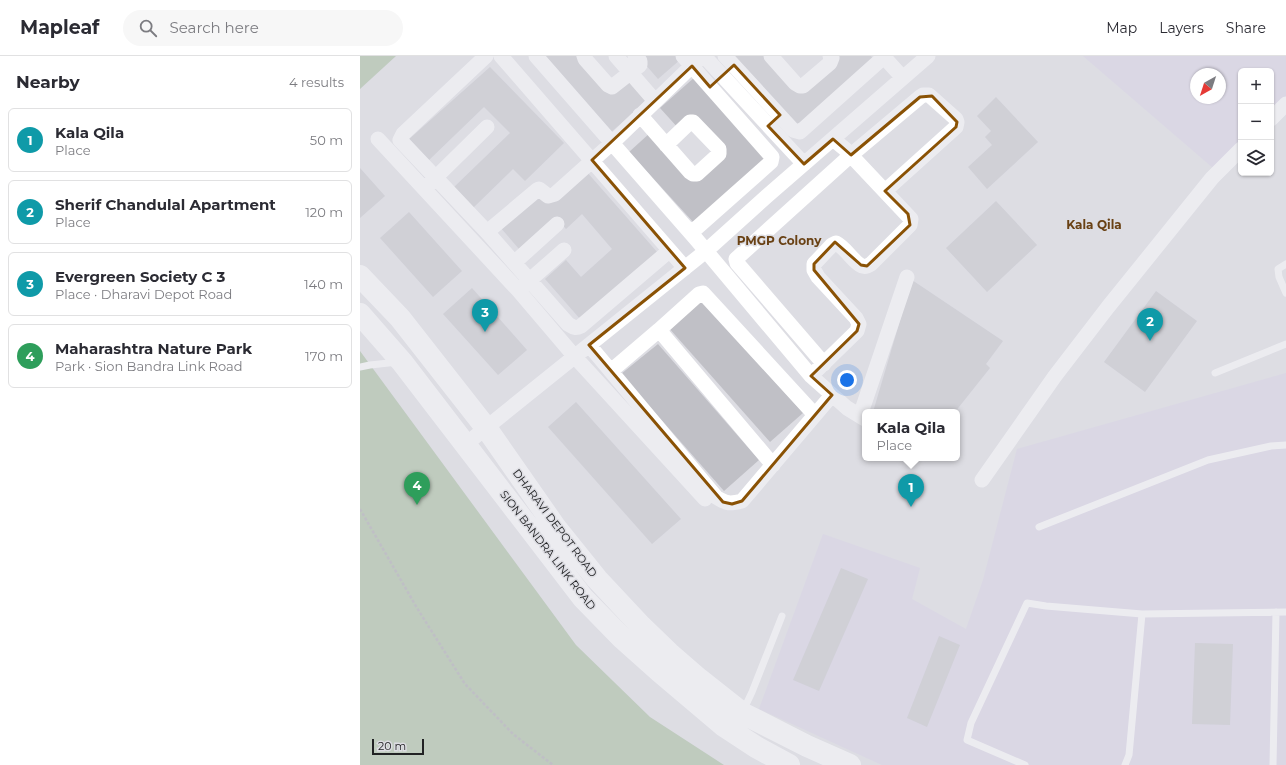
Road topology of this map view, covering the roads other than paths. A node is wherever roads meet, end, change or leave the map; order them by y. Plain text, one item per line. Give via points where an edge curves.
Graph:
1 (486, 56) edge
2 (501, 56) edge
3 (536, 56) edge
4 (584, 56) edge
5 (616, 56) edge
6 (635, 56) edge
7 (771, 56) edge
8 (830, 56) edge
9 (884, 56) edge
10 (928, 56) edge
11 (695, 58) edge
12 (729, 61) edge
13 (631, 73) junction
14 (722, 76) junction
15 (903, 78) junction
16 (710, 87) junction
17 (655, 101) junction
18 (1286, 104) edge
19 (640, 115) junction
20 (780, 115) junction
21 (1274, 116) edge
22 (768, 126) junction
23 (487, 127) dead end
24 (756, 138) junction
25 (378, 139) dead end
26 (833, 139) junction
27 (612, 142) junction
28 (666, 145) dead end
29 (1238, 152) edge
30 (851, 155) junction
31 (592, 160) junction
32 (804, 164) junction
33 (435, 178) junction
34 (424, 189) junction
35 (885, 191) junction
36 (557, 224) dead end
37 (487, 232) junction
38 (691, 233) junction
39 (564, 250) dead end
40 (669, 251) junction
41 (706, 251) junction
42 (515, 262) junction
43 (1286, 264) edge
44 (685, 268) junction
45 (360, 276) edge
46 (907, 277) dead end
47 (530, 280) junction
48 (518, 290) junction
49 (1286, 293) edge
50 (360, 314) edge
51 (659, 330) junction
52 (1286, 344) edge
53 (589, 345) junction
54 (575, 357) junction
55 (402, 362) junction
56 (824, 364) junction
57 (360, 368) edge
58 (610, 371) junction
59 (1215, 373) dead end
60 (811, 376) junction
61 (832, 394) junction
62 (865, 409) edge
63 (815, 415) junction
64 (862, 417) edge
65 (487, 429) junction
66 (466, 444) junction
67 (1286, 445) edge
68 (773, 465) junction
69 (982, 480) dead end
70 (705, 499) dead end
71 (1039, 527) dead end
72 (1276, 612) junction
73 (1286, 612) edge
74 (1142, 614) junction
75 (782, 616) dead end
76 (742, 713) junction
77 (789, 765) edge
78 (850, 765) edge
79 (1025, 765) edge
80 (1125, 765) edge
81 (1273, 765) edge

1 - 33 street via 401,137 402,143
2 - 31 street
3 - 27 street
4 - 13 street via 610,87
5 - 13 street
6 - 13 street via 641,63
7 - 8 street via 800,86 830,63
9 - 15 street
9 - 20 street via 802,131 793,130
10 - 15 street
11 - 14 street
11 - 16 street
11 - 17 street
12 - 14 street
12 - 20 street
13 - 17 street
14 - 16 street
14 - 22 street
15 - 26 street
16 - 24 street
17 - 19 street
18 - 21 street
19 - 27 street
19 - 28 street
20 - 22 street
22 - 24 street
22 - 32 street
23 - 33 street
24 - 38 street via 772,157 771,162
25 - 34 street
26 - 30 street
26 - 32 street
27 - 31 street
27 - 38 street
29 - 69 street via 1212,178 1108,307 1055,376
30 - 35 street
30 - 35 street via 923,95 932,96 956,119 956,127
30 - 56 street via 736,259 736,264
31 - 37 street via 555,194 548,196 539,189 536,190
31 - 40 street
32 - 41 street
33 - 34 street
33 - 37 street
34 - 48 street
35 - 56 street via 908,214 911,219 910,225 867,266 861,266 836,243 814,264 818,277 859,324 856,331
36 - 42 street
37 - 42 street
38 - 41 street
39 - 47 street
40 - 44 street
40 - 47 street via 577,328 568,324
41 - 44 street
41 - 60 street
42 - 47 street
43 - 49 lane via 1278,269
44 - 53 street
45 - 65 main road, DHARAVI DEPOT ROAD via 400,318
46 - 62 street
47 - 48 street
48 - 54 street
50 - 55 main road, SION BANDRA LINK ROAD
51 - 58 street
51 - 63 street via 703,293
51 - 68 street
52 - 59 lane
53 - 54 street
53 - 58 street
54 - 65 street
54 - 70 street
55 - 57 lane
55 - 66 main road, SION BANDRA LINK ROAD
56 - 60 street
58 - 68 street via 716,497 723,502 732,504 742,501
60 - 61 street
61 - 63 street
61 - 64 street
63 - 68 street
65 - 66 street
65 - 76 main road, DHARAVI DEPOT ROAD via 556,528 597,579 669,653
66 - 77 main road, SION BANDRA LINK ROAD via 583,598 622,638 724,726
67 - 71 lane via 1208,460
72 - 73 lane
72 - 74 lane
72 - 81 lane
74 - 79 lane via 1027,603 971,723 966,740
74 - 80 lane via 1129,755
75 - 76 lane
76 - 78 main road, DHARAVI DEPOT ROAD

